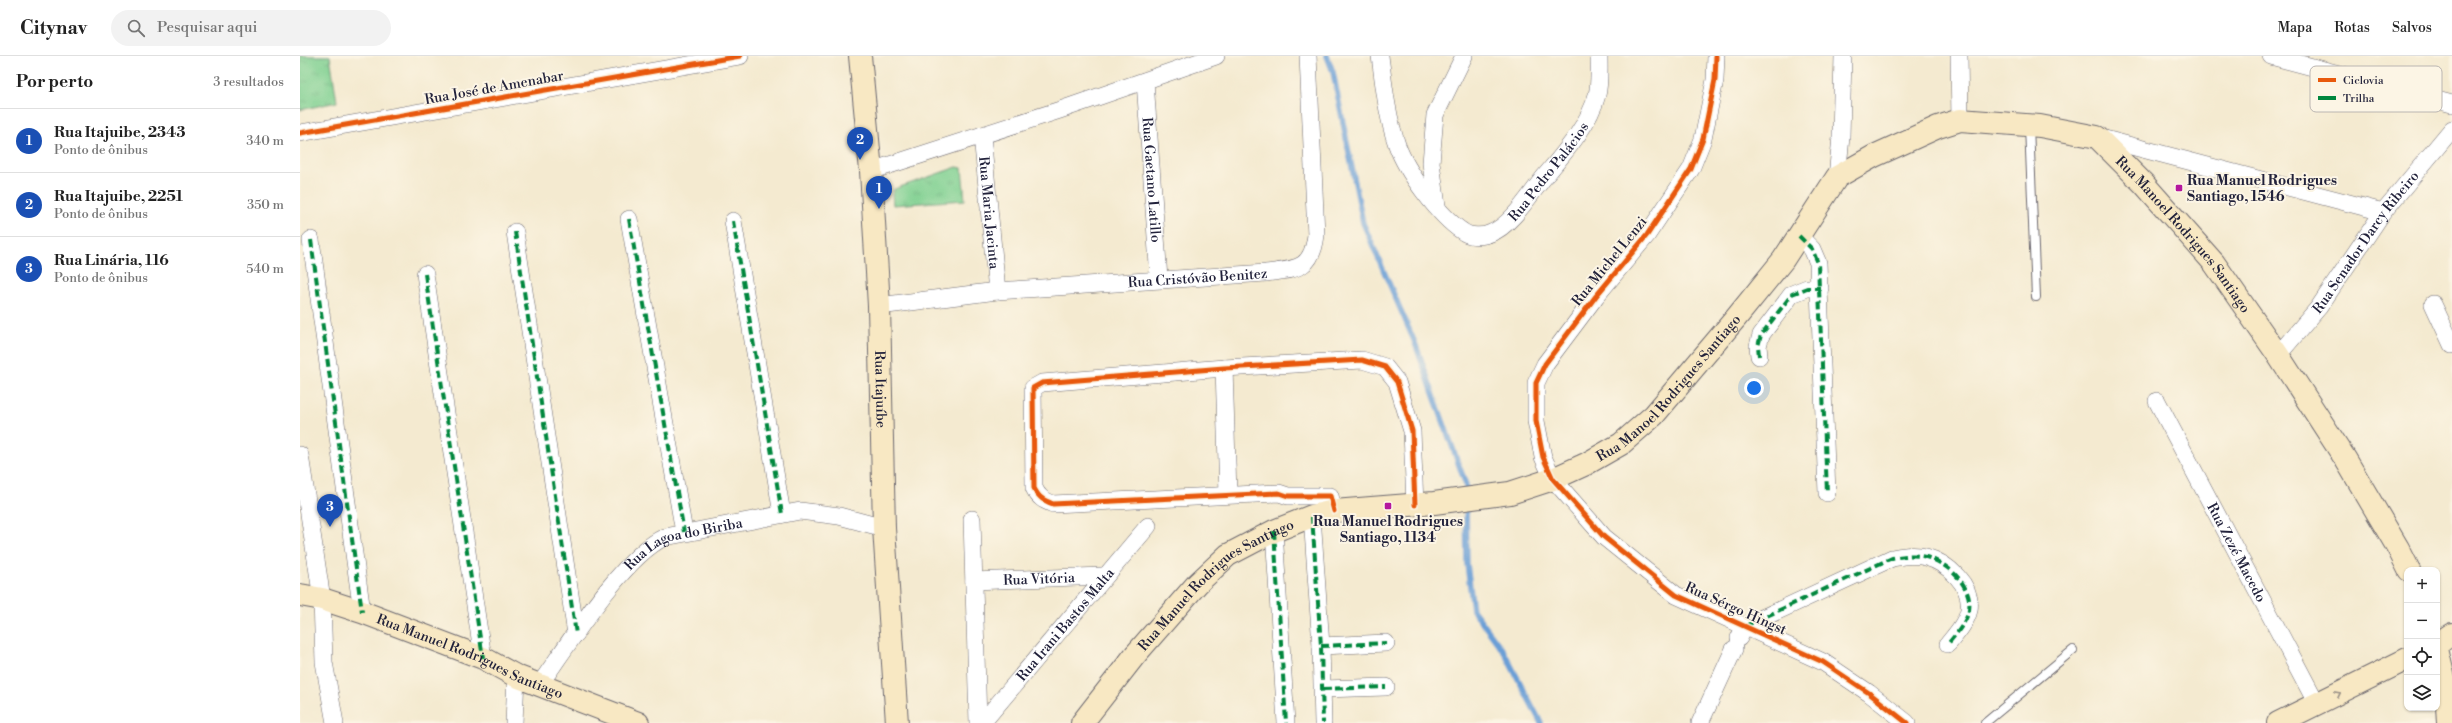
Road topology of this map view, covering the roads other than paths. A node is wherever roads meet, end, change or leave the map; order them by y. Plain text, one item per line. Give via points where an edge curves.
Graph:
1 (740, 56) edge
2 (860, 56) edge
3 (1216, 56) edge
4 (1308, 56) edge
5 (1380, 56) edge
6 (1464, 56) edge
7 (1599, 56) edge
8 (1716, 56) edge
9 (1844, 56) edge
10 (1959, 56) edge
11 (2271, 56) edge
12 (2310, 66) edge
13 (1145, 81) junction
14 (2442, 101) edge
15 (2452, 104) edge
16 (1960, 120) junction
17 (2029, 125) junction
18 (2452, 129) edge
19 (300, 133) edge
20 (982, 135) junction
21 (2097, 138) junction
22 (871, 171) junction
23 (1836, 177) junction
24 (1437, 206) junction
25 (2383, 212) junction
26 (629, 219) dead end
27 (733, 221) dead end
28 (515, 232) dead end
29 (1799, 236) junction
30 (311, 240) dead end
31 (425, 274) dead end
32 (1159, 279) junction
33 (1820, 288) junction
34 (997, 290) junction
35 (2036, 297) dead end
36 (2433, 304) dead end
37 (879, 306) junction
38 (2452, 345) edge
39 (1759, 356) dead end
40 (2278, 356) junction
41 (1224, 368) junction
42 (2157, 401) dead end
43 (300, 455) edge
44 (1553, 479) junction
45 (1228, 494) junction
46 (1827, 494) dead end
47 (1425, 504) junction
48 (1334, 511) junction
49 (782, 514) junction
50 (1312, 516) junction
51 (972, 519) dead end
52 (1148, 526) dead end
53 (884, 528) junction
54 (1274, 531) junction
55 (684, 532) junction
56 (2408, 567) edge
57 (1104, 576) junction
58 (974, 581) junction
59 (300, 595) edge
60 (322, 598) junction
61 (362, 612) junction
62 (576, 634) junction
63 (2452, 634) edge
64 (1740, 637) junction
65 (2440, 642) edge
66 (1386, 643) dead end
67 (1948, 644) dead end
68 (1321, 646) junction
69 (2073, 650) dead end
70 (483, 658) junction
71 (2404, 660) edge
72 (2440, 662) edge
73 (516, 676) junction
74 (540, 684) junction
75 (1386, 687) dead end
76 (1323, 689) junction
77 (2316, 704) junction
78 (335, 723) edge
79 (514, 723) edge
80 (638, 723) edge
81 (897, 723) edge
82 (978, 723) edge
83 (982, 723) edge
84 (1082, 723) edge
85 (1286, 723) edge
86 (1323, 723) edge
87 (1700, 723) edge
88 (1907, 723) edge
89 (1985, 723) edge
90 (2278, 723) edge
91 (2448, 723) edge

1 - 19 street, Rua José de Amenabar
2 - 22 main road, Rua Itajuíbe
3 - 13 street
4 - 32 street, Rua Cristóvão Benitez via 1316,235 1315,247 1304,266 1266,274
5 - 24 street, Rua Pedro Palácios via 1389,116 1397,146 1419,186
6 - 24 street via 1435,115 1431,163
7 - 24 street, Rua Pedro Palácios via 1597,94 1592,109 1566,150 1507,222 1491,233 1476,236 1463,232
8 - 44 street, Rua Michel Lenzi via 1715,80 1703,139 1691,169 1647,235 1596,296 1545,364 1536,383 1536,421 1543,457
9 - 23 street, Rua Manoel Rodrigues Santiago via 1842,137
10 - 16 street
11 - 12 street
13 - 20 street
13 - 32 street, Rua Gaetano Latillo
14 - 15 street
16 - 17 main road, Rua Manoel Rodrigues Santiago
16 - 23 main road, Rua Manoel Rodrigues Santiago via 1938,127 1874,156
17 - 21 main road, Rua Manoel Rodrigues Santiago
17 - 35 lane
18 - 25 street, Rua Senador Darcy Ribeiro
20 - 22 street
20 - 34 street, Rua Maria Jacinta
21 - 25 street
21 - 40 main road, Rua Manoel Rodrigues Santiago via 2144,184 2214,263
22 - 37 main road, Rua Itajuíbe
23 - 29 main road, Rua Manoel Rodrigues Santiago
25 - 40 street, Rua Senador Darcy Ribeiro via 2319,307
26 - 55 street
27 - 49 street
28 - 62 street
29 - 33 street via 1812,249 1818,263
29 - 44 main road, Rua Manoel Rodrigues Santiago via 1736,318 1654,415 1620,444
30 - 61 street
31 - 70 street
32 - 34 street, Rua Cristóvão Benitez
33 - 39 street via 1807,288 1792,294 1761,335
33 - 46 street
34 - 37 street, Rua Cristóvão Benitez
36 - 38 street
37 - 53 main road, Rua Itajuíbe
40 - 56 main road, Rua Manoel Rodrigues Santiago via 2346,460
41 - 45 street
41 - 45 street via 1037,384 1033,388 1034,488 1038,497 1053,504
41 - 47 street via 1362,360 1385,367 1397,382 1412,431
42 - 77 street, Rua Zezé Macedo
43 - 60 street
44 - 47 main road, Rua Manoel Rodrigues Santiago via 1510,493
44 - 64 street, Rua Sérgo Hingst via 1604,537 1639,568
45 - 48 street via 1330,496
47 - 48 main road, Rua Manuel Rodrigues Santiago
48 - 50 main road, Rua Manuel Rodrigues Santiago
49 - 53 street, Rua Lagoa do Biriba via 800,511 822,512
49 - 55 street, Rua Lagoa do Biriba
50 - 54 main road, Rua Manuel Rodrigues Santiago
50 - 68 street
51 - 58 street
52 - 57 street, Rua Irani Bastos Malta
53 - 81 main road, Rua Itajuíbe
54 - 84 main road, Rua Manuel Rodrigues Santiago via 1228,555 1197,584 1135,655
54 - 85 street
55 - 62 street, Rua Lagoa do Biriba via 651,543 613,584
57 - 58 street, Rua Vitória
57 - 83 street, Rua Irani Bastos Malta
58 - 82 street
59 - 60 main road, Rua Manuel Rodrigues Santiago
60 - 61 main road, Rua Manuel Rodrigues Santiago
60 - 78 street via 324,662
61 - 70 main road, Rua Manuel Rodrigues Santiago
62 - 74 street, Rua Lagoa do Biriba
63 - 65 main road
64 - 67 street via 1892,558 1911,555 1927,558 1946,568 1962,580 1967,592 1969,606 1966,620
64 - 87 street
64 - 88 street, Rua Sérgo Hingst via 1823,662
66 - 68 street
68 - 76 street
69 - 89 lane
70 - 73 main road, Rua Manuel Rodrigues Santiago
77 -> 71 main road
72 - 91 main road via 2446,687
73 - 74 main road, Rua Manuel Rodrigues Santiago
73 - 79 street
74 - 80 main road, Rua Manuel Rodrigues Santiago
75 - 76 street
76 - 86 street
77 - 90 main road

